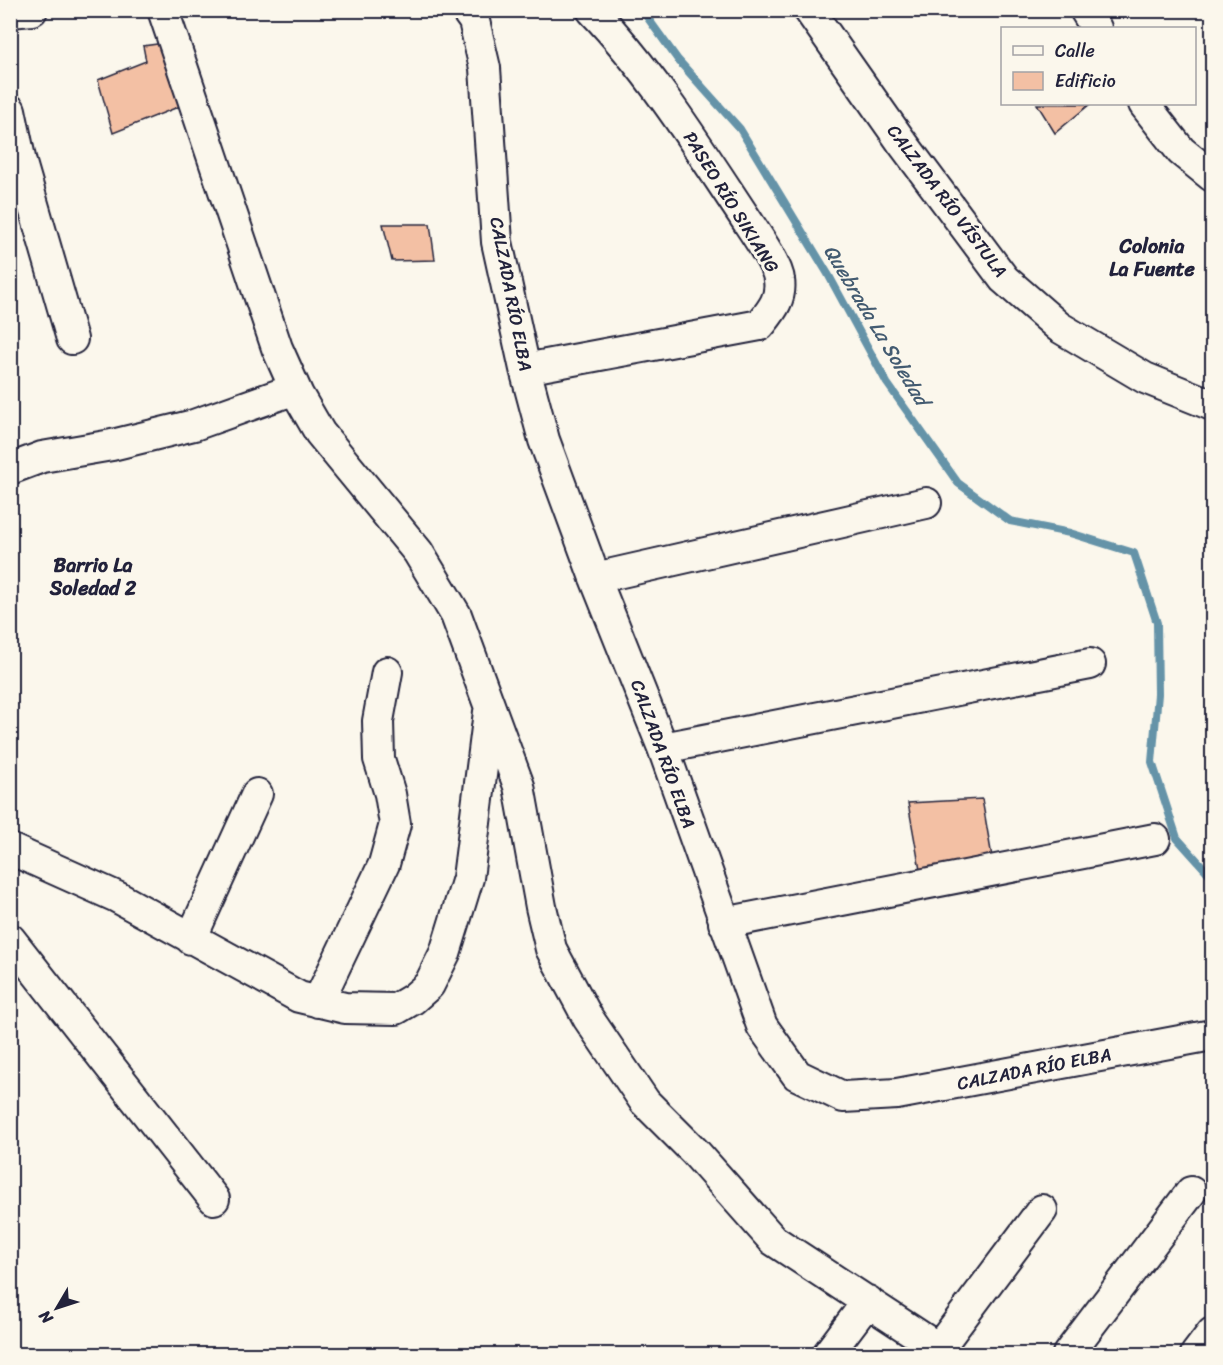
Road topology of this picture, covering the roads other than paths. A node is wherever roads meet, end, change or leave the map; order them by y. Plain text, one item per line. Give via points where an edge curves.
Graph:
1 (32, 10) edge
2 (164, 10) edge
3 (592, 10) edge
4 (809, 10) edge
5 (1085, 10) edge
6 (10, 12) edge
7 (477, 14) edge
8 (1095, 27) edge
9 (1145, 105) edge
10 (10, 110) edge
11 (1212, 176) edge
12 (72, 339) dead end
13 (525, 369) junction
14 (295, 389) junction
15 (1212, 405) edge
16 (10, 469) edge
17 (926, 503) dead end
18 (595, 578) junction
19 (1090, 664) dead end
20 (387, 672) dead end
21 (490, 709) junction
22 (663, 748) junction
23 (257, 794) dead end
24 (1155, 838) dead end
25 (10, 849) edge
26 (724, 923) junction
27 (10, 939) edge
28 (191, 939) junction
29 (318, 1002) junction
30 (1212, 1035) edge
31 (1191, 1192) dead end
32 (214, 1199) dead end
33 (1042, 1210) dead end
34 (868, 1301) junction
35 (1212, 1333) edge
36 (942, 1352) edge
37 (828, 1354) edge
38 (1068, 1354) edge
39 (1196, 1354) edge

1 - 6 street
2 - 14 street via 277,348
3 - 13 street, PASEO RÍO SIKIANG via 619,39 693,138 766,251 780,280 776,306 760,325
4 - 15 street, CALZADA RÍO VÍSTULA via 1004,279 1059,327 1144,378
5 - 8 street
7 - 13 street, CALZADA RÍO ELBA via 485,68 497,242
9 - 11 street via 1181,151
10 - 12 street via 21,163
13 - 18 street, CALZADA RÍO ELBA via 544,440
14 - 16 street via 194,425 42,457
14 - 21 street via 320,434 418,552 456,615
17 - 18 street
18 - 22 street, CALZADA RÍO ELBA
19 - 22 street
20 - 29 street via 378,721 379,759 394,824 384,864
21 - 29 street via 468,878 445,953 429,985 396,1009 345,1008
21 - 34 street via 519,786 551,949 588,1018 645,1102 773,1240
22 - 26 street, CALZADA RÍO ELBA
23 - 28 street
24 - 26 street
25 - 28 street via 117,897
26 - 30 street, CALZADA RÍO ELBA via 762,1026 797,1075 843,1097 897,1094
27 - 32 street
28 - 29 street via 299,997
31 - 38 street
33 - 36 street
34 - 36 street
34 - 37 street
35 - 39 street

